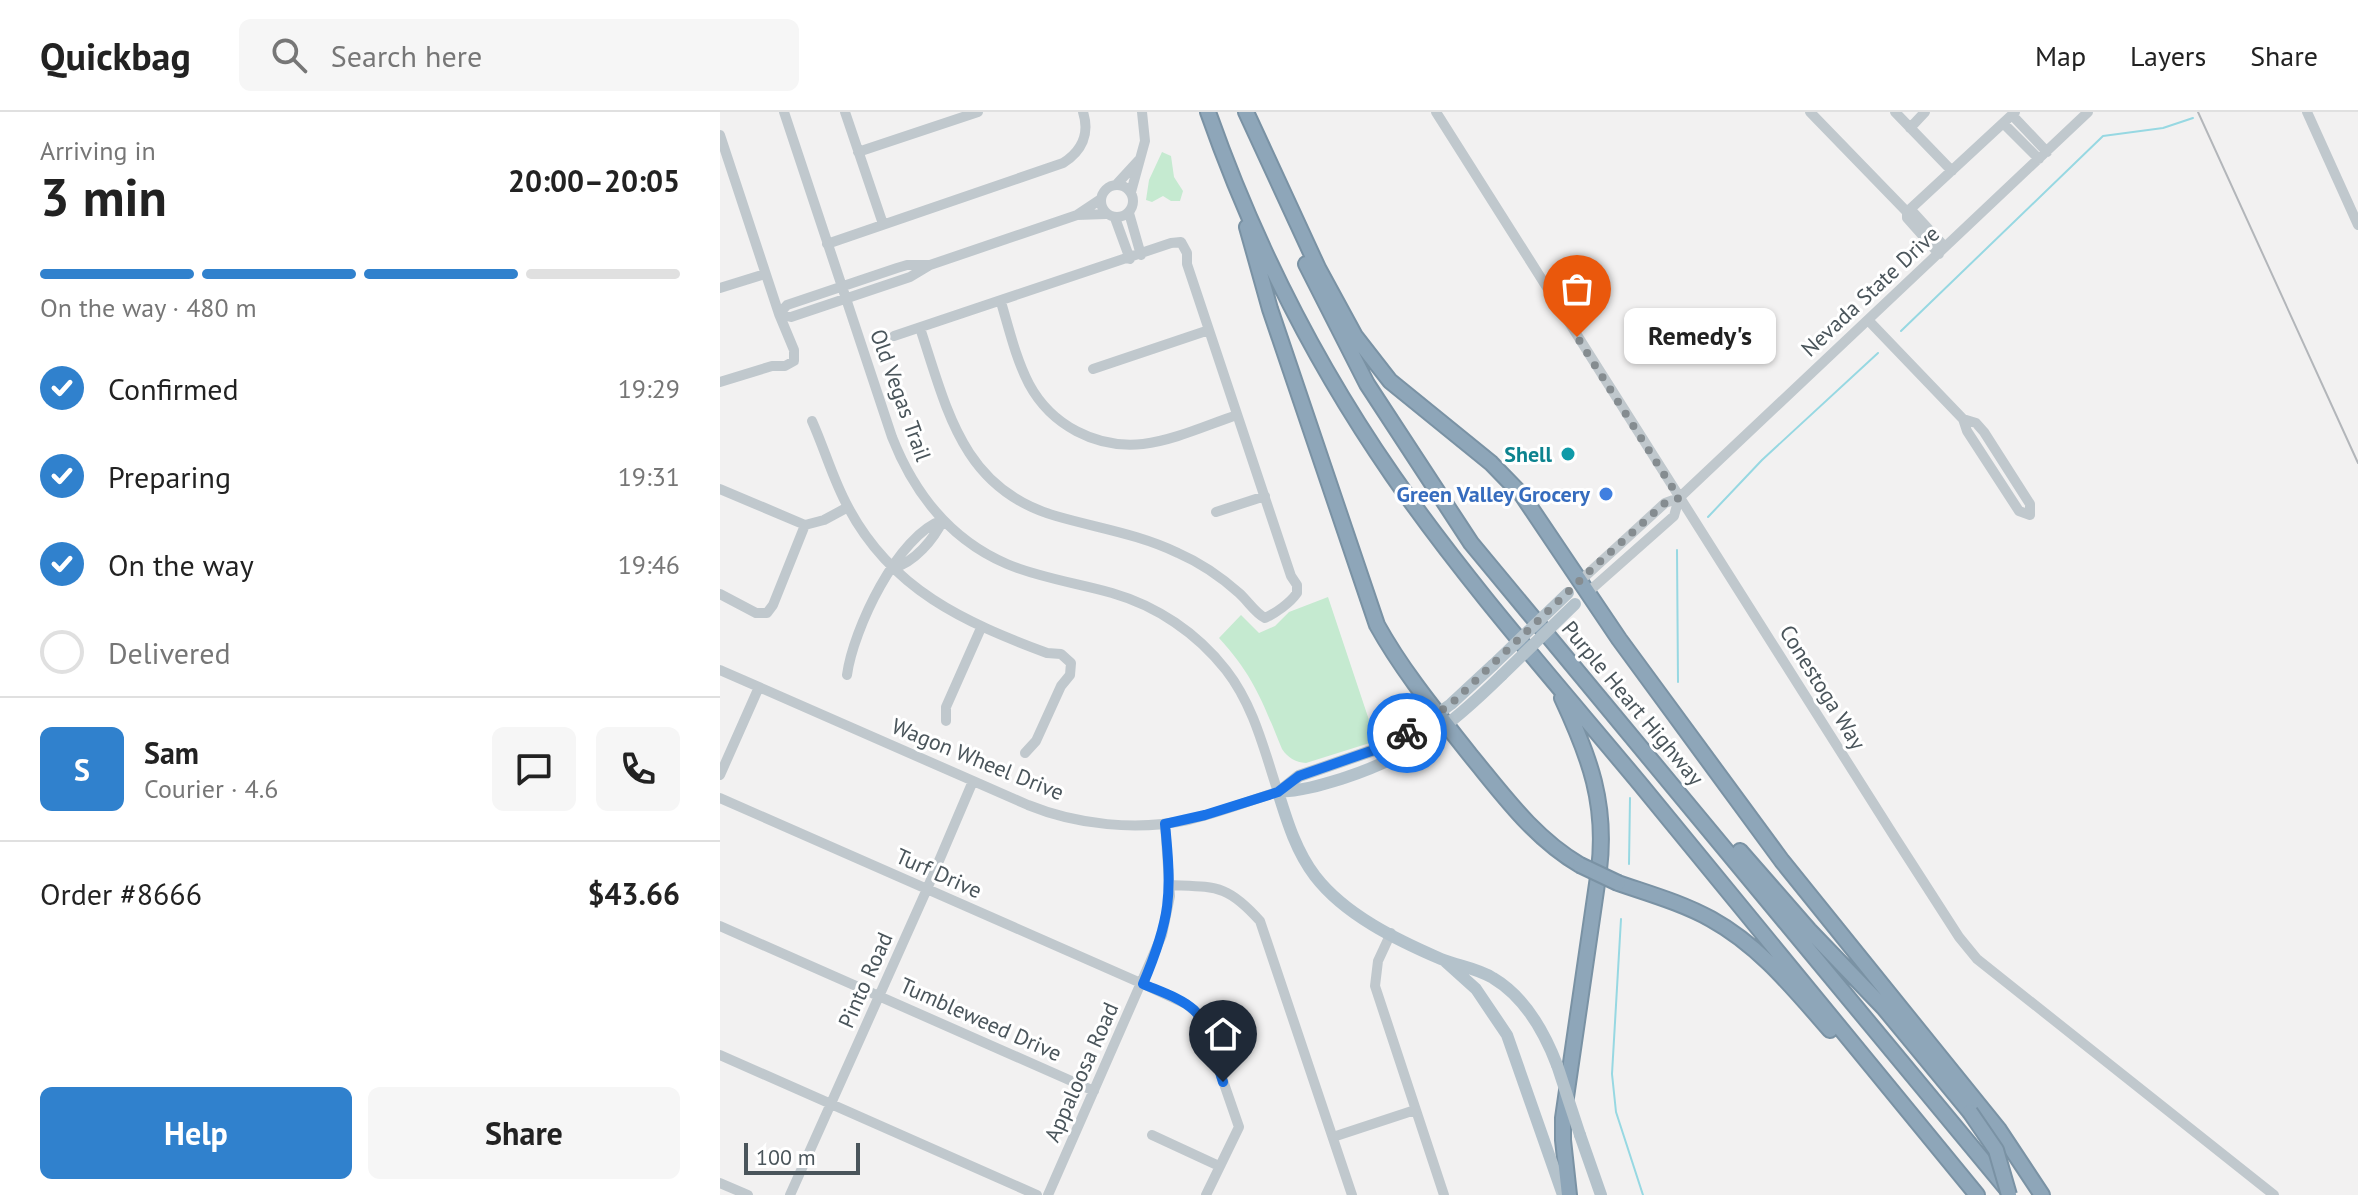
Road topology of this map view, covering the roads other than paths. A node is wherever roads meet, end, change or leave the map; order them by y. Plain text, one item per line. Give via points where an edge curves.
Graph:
1 (784, 112) edge
2 (845, 112) edge
3 (978, 112) edge
4 (1083, 112) edge
5 (1142, 112) edge
6 (1208, 112) edge
7 (1245, 112) edge
8 (1436, 112) edge
9 (1810, 112) edge
10 (1895, 112) edge
11 (1925, 112) edge
12 (2088, 112) edge
13 (2307, 112) edge
14 (2010, 117) edge
15 (1910, 128) junction
16 (720, 135) edge
17 (858, 152) junction
18 (723, 155) edge
19 (2043, 156) junction
20 (1139, 160) junction
21 (1952, 171) junction
22 (1232, 177) junction
23 (1116, 185) junction
24 (1131, 192) junction
25 (1101, 199) junction
26 (1907, 212) junction
27 (1129, 213) junction
28 (1077, 215) junction
29 (1111, 216) junction
30 (883, 224) junction
31 (2358, 225) edge
32 (827, 244) junction
33 (1942, 250) junction
34 (1141, 255) junction
35 (1130, 259) junction
36 (765, 274) junction
37 (720, 288) edge
38 (844, 293) junction
39 (1001, 302) junction
40 (779, 314) junction
41 (1868, 320) junction
42 (920, 328) junction
43 (1209, 330) junction
44 (894, 336) dead end
45 (1093, 369) dead end
46 (720, 382) edge
47 (1237, 415) junction
48 (1963, 419) junction
49 (812, 421) dead end
50 (720, 489) edge
51 (1265, 496) junction
52 (1679, 498) junction
53 (848, 507) junction
54 (1216, 512) dead end
55 (943, 520) junction
56 (805, 525) junction
57 (893, 568) junction
58 (1584, 587) junction
59 (720, 594) edge
60 (981, 628) junction
61 (720, 670) edge
62 (847, 675) dead end
63 (1554, 680) junction
64 (759, 687) junction
65 (1612, 712) junction
66 (1442, 720) junction
67 (946, 721) dead end
68 (1025, 753) dead end
69 (720, 775) edge
70 (973, 781) junction
71 (1278, 792) junction
72 (720, 798) edge
73 (1165, 824) junction
74 (1170, 885) junction
75 (927, 889) junction
76 (720, 926) edge
77 (1391, 933) junction
78 (1443, 959) junction
79 (1143, 984) junction
80 (879, 996) junction
81 (720, 1055) edge
82 (1094, 1091) junction
83 (831, 1104) junction
84 (1415, 1110) junction
85 (1152, 1135) dead end
86 (1333, 1137) junction
87 (1219, 1166) junction
88 (720, 1183) edge
89 (748, 1195) edge
90 (790, 1195) edge
91 (1037, 1195) edge
92 (1048, 1195) edge
93 (1206, 1195) edge
94 (1352, 1195) edge
95 (1444, 1195) edge
96 (1563, 1195) edge
97 (1569, 1195) edge
98 (1601, 1195) edge
99 (1976, 1195) edge
100 (2011, 1195) edge
101 (2042, 1195) edge
102 (2274, 1195) edge

1 - 32 street, Old Vegas Trail
2 - 17 street
3 - 17 street
4 - 30 street via 1083,143 1063,163
5 - 20 street via 1145,141
6 - 22 highway, Purple Heart Highway
7 - 58 highway via 1355,336 1390,381 1522,495
7 - 65 highway, Purple Heart Highway via 1280,209 1367,384 1471,543
8 - 52 street, Conestoga Way
9 - 26 street
10 - 15 street
11 - 15 street
12 - 19 street, Nevada State Drive
13 - 31 street
14 - 19 street
14 - 21 street
15 - 21 street
16 - 18 street
17 - 30 street
18 - 36 street
19 - 33 street, Nevada State Drive
20 - 23 street
20 - 24 street
21 - 26 street
22 - 63 highway, Purple Heart Highway via 1281,285 1370,440 1438,537
22 - 66 highway via 1270,309 1369,604 1389,645
23 - 24 street
23 - 25 street
24 - 27 street
25 - 28 street
25 - 29 street
26 - 33 street via 1907,218
27 - 29 street
27 - 34 street
28 - 29 street
28 - 38 street via 930,265 910,277
29 - 35 street
30 - 32 street
32 - 38 street, Old Vegas Trail
33 - 41 street, Nevada State Drive
34 - 35 street
34 - 43 street via 1181,242
35 - 39 street
36 - 37 street
36 - 40 street
38 - 40 street via 791,317
38 - 55 street, Old Vegas Trail via 898,453 911,480
39 - 42 street
39 - 47 street via 1029,384 1052,414 1082,434 1110,443 1141,444
40 - 46 street via 794,361
41 - 48 street
41 - 52 street, Nevada State Drive
42 - 44 street
42 - 51 street via 956,432 979,468 1003,491 1036,509 1178,553 1223,580 1265,618 1297,593
43 - 45 street
43 - 47 street
47 - 51 street
48 - 48 street via 2019,511 2030,515 2030,504 1984,432
49 - 53 street
50 - 56 street
51 - 54 street
52 - 58 street, Nevada State Drive via 1665,503
52 - 58 street, Nevada State Drive via 1674,516
52 - 102 street, Conestoga Way via 1972,954
53 - 56 street
53 - 57 street
55 - 57 street via 929,524 896,557
55 - 71 street, Old Vegas Trail via 972,545 1008,564 1132,600 1190,633 1226,670 1245,700
56 - 59 street via 767,613 756,613
57 - 60 street via 929,598
57 - 62 street via 849,657
58 - 66 main road, Wagon Wheel Drive, bridge
58 - 101 highway via 1782,861 1999,1130
60 - 67 street via 946,707
60 - 68 street via 1061,654 1071,663 1070,675
61 - 64 street, Wagon Wheel Drive
63 - 97 highway via 1589,759 1602,831 1563,1118
63 - 99 highway, Purple Heart Highway
64 - 69 street
64 - 70 street, Wagon Wheel Drive
65 - 100 highway, Purple Heart Highway
65 - 100 highway, bridge via 1884,1008 1970,1112 1996,1150
66 - 71 main road, Wagon Wheel Drive via 1299,776
66 - 71 main road, Wagon Wheel Drive via 1407,753 1375,768 1305,790
66 - 99 highway, bridge via 1523,819 1554,847 1618,883 1713,920 1756,951
70 - 73 street, Wagon Wheel Drive via 1057,815 1112,824
70 - 75 street, Pinto Road
71 - 73 street, Wagon Wheel Drive
71 - 77 main road via 1296,843 1316,877 1343,905
72 - 75 street, Turf Drive
73 - 74 street, Appaloosa Road
74 - 79 street, Appaloosa Road via 1167,921
74 - 86 street via 1220,888 1260,921
75 - 79 street, Turf Drive
75 - 80 street, Pinto Road
76 - 80 street, Tumbleweed Drive
77 - 78 main road
77 - 84 street via 1378,961 1375,986
78 - 96 main road via 1476,989 1507,1035
78 - 98 main road, bridge via 1492,977 1541,1028
79 - 82 street, Appaloosa Road
79 - 87 street, Turf Drive via 1186,1004 1203,1023 1239,1127
80 - 82 street, Tumbleweed Drive
80 - 83 street, Pinto Road
81 - 83 street
82 - 92 street, Appaloosa Road
83 - 90 street, Pinto Road
83 - 91 street
84 - 86 street
84 - 95 street
85 - 87 street
86 - 94 street
87 - 93 street, Turf Drive
88 - 89 street

